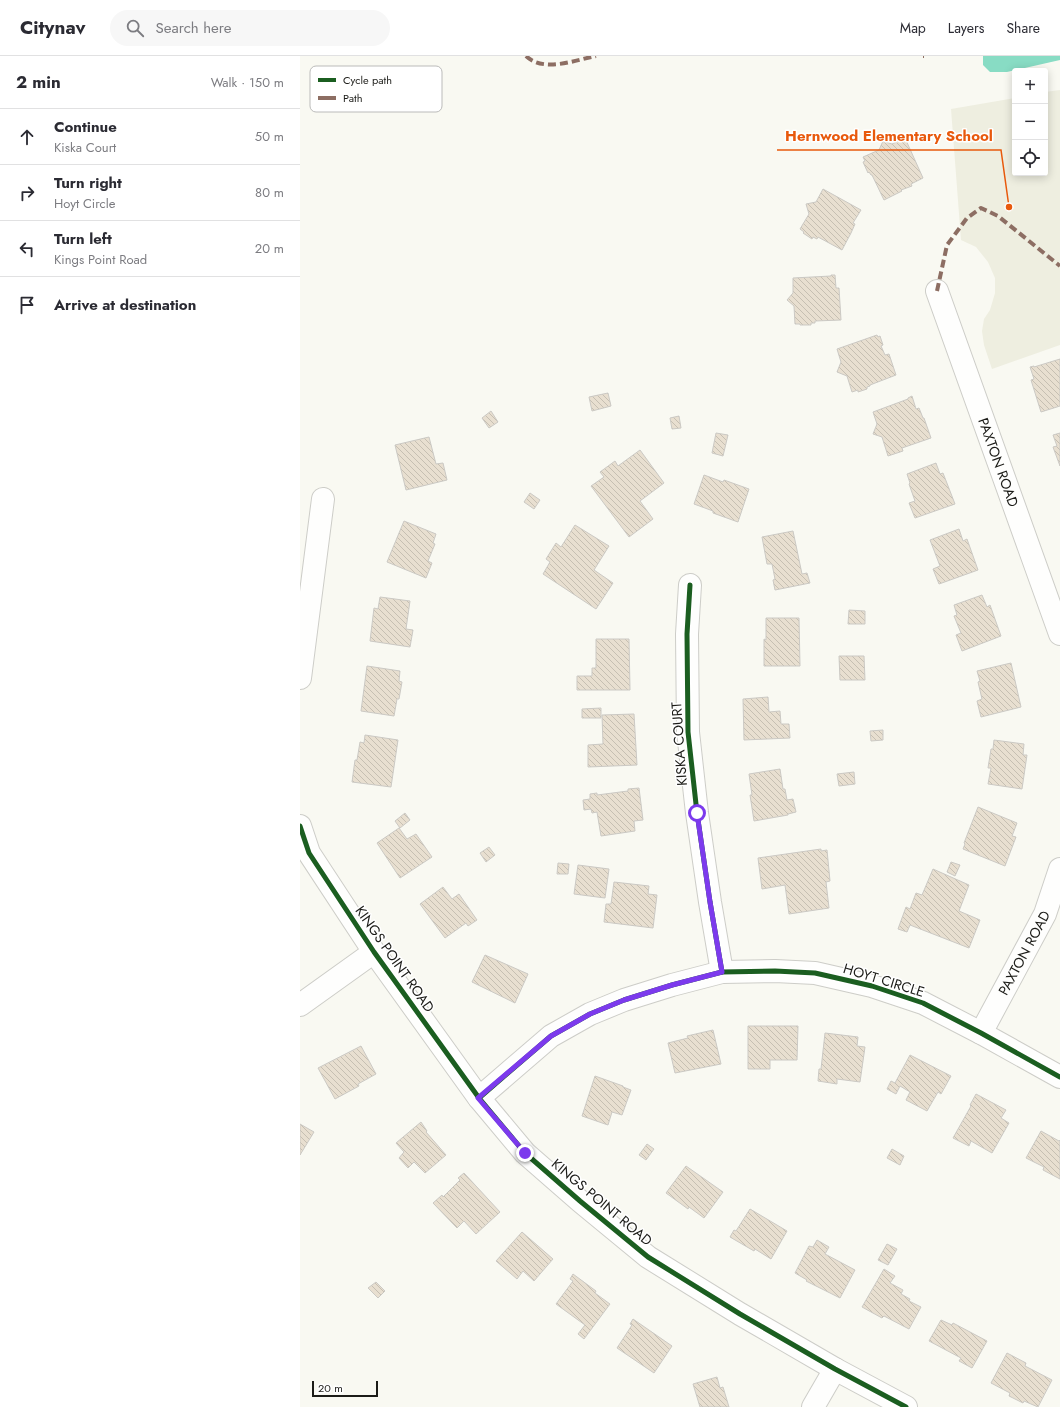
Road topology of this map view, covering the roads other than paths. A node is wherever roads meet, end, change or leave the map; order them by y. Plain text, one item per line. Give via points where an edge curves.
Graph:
1 (937, 291) dead end
2 (323, 499) dead end
3 (690, 585) dead end
4 (1060, 634) edge
5 (300, 678) edge
6 (300, 826) edge
7 (1060, 869) edge
8 (374, 952) junction
9 (722, 972) junction
10 (300, 1005) edge
11 (981, 1033) junction
12 (1060, 1077) edge
13 (478, 1098) junction
14 (836, 1369) junction
15 (813, 1407) edge
16 (906, 1407) edge

1 - 4 street, PAXTON ROAD
2 - 5 street
3 - 9 street, KISKA COURT via 687,634 688,732 697,813
6 - 8 street, KINGS POINT ROAD via 309,853
7 - 11 street, PAXTON ROAD via 1045,914
8 - 10 street
8 - 13 street, KINGS POINT ROAD
9 - 11 street, HOYT CIRCLE via 775,971 838,977 923,1003
9 - 13 street, HOYT CIRCLE via 624,1000 590,1014 551,1036
11 - 12 street, HOYT CIRCLE
13 - 14 street, KINGS POINT ROAD via 525,1153 648,1257
14 - 15 street
14 - 16 street, KINGS POINT ROAD

